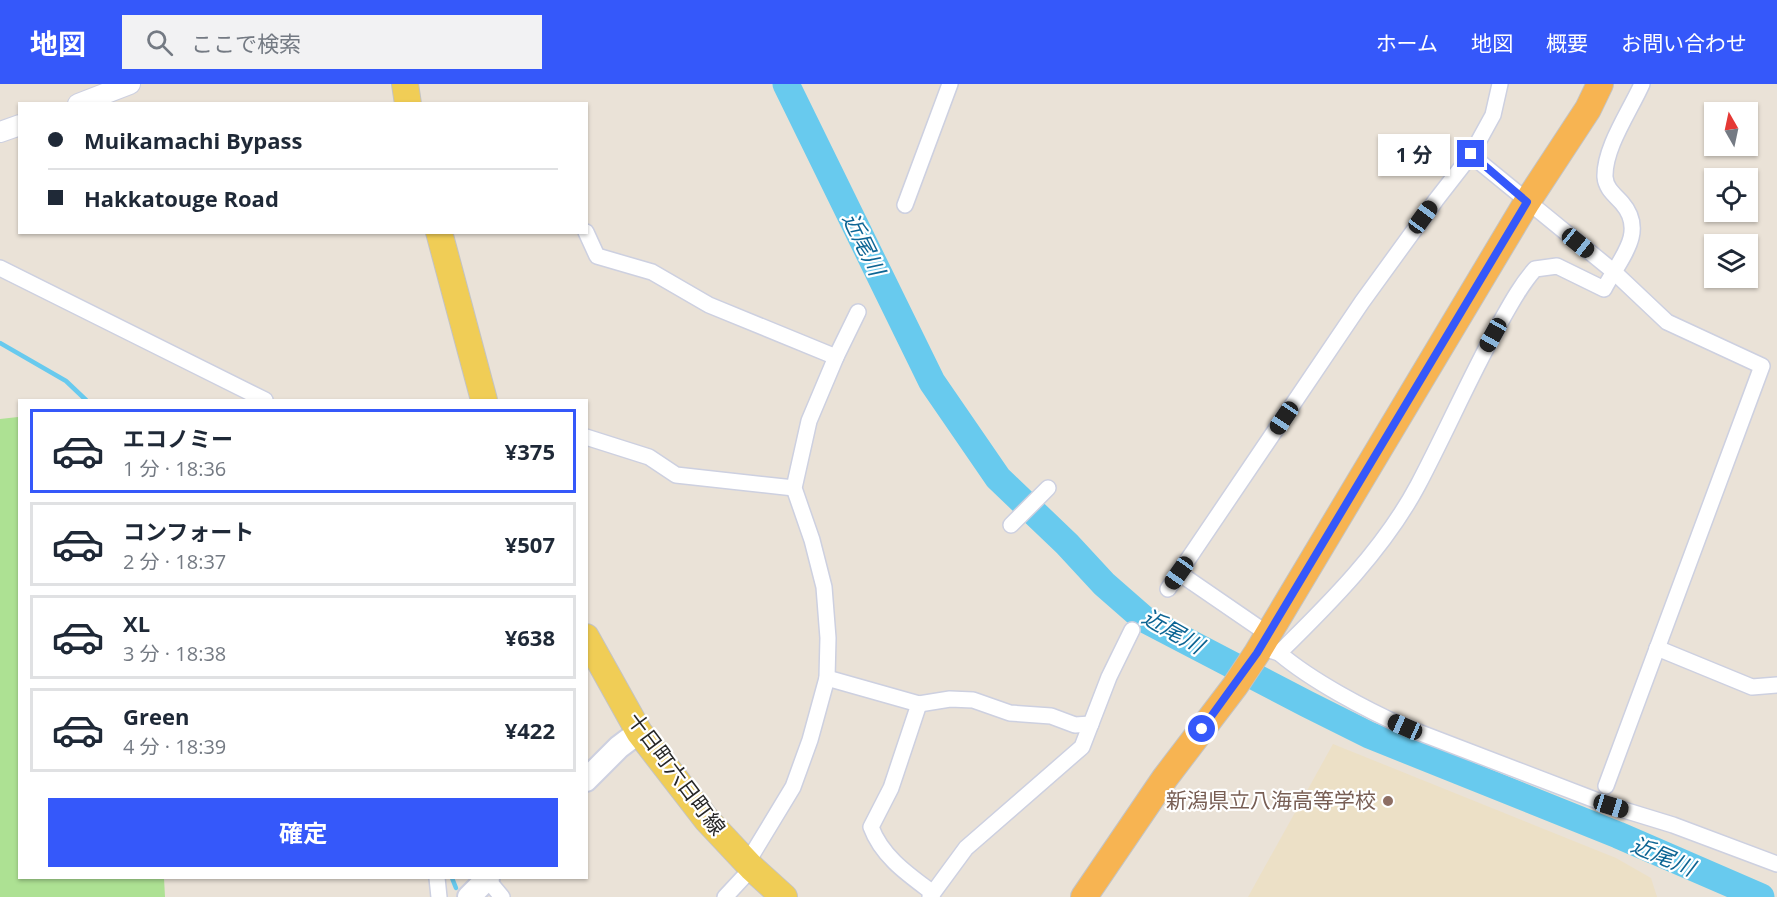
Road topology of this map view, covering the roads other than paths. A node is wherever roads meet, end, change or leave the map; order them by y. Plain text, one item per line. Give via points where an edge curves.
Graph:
1 (130, 84) edge
2 (405, 84) edge
3 (950, 84) edge
4 (1500, 84) edge
5 (1600, 84) edge
6 (1642, 84) edge
7 (83, 102) edge
8 (408, 102) edge
9 (18, 126) edge
10 (0, 132) edge
11 (1471, 154) junction
12 (1527, 202) junction
13 (905, 205) dead end
14 (440, 234) edge
15 (587, 234) edge
16 (0, 268) edge
17 (1613, 271) junction
18 (858, 312) dead end
19 (836, 357) junction
20 (263, 399) edge
21 (484, 399) edge
22 (588, 438) edge
23 (794, 488) junction
24 (1047, 488) dead end
25 (1011, 525) dead end
26 (1179, 573) junction
27 (1168, 589) dead end
28 (1132, 630) dead end
29 (588, 641) edge
30 (1266, 647) junction
31 (1657, 648) junction
32 (827, 678) junction
33 (1777, 685) edge
34 (919, 704) junction
35 (1090, 724) junction
36 (639, 732) junction
37 (588, 778) edge
38 (1606, 786) dead end
39 (1777, 864) edge
40 (750, 866) junction
41 (437, 879) edge
42 (487, 879) edge
43 (489, 879) edge
44 (932, 895) edge
45 (440, 897) edge
46 (469, 897) edge
47 (502, 897) edge
48 (724, 897) edge
49 (784, 897) edge
50 (1084, 897) edge

1 - 7 street
2 - 8 main road
3 - 13 street
4 - 11 street via 1493,115
5 - 12 highway
6 - 17 street via 1606,166 1605,180 1610,191 1630,212 1633,224 1628,248
9 - 10 street
11 - 12 street
11 - 26 street via 1362,302
12 - 17 street
12 - 30 highway
14 - 21 main road
15 - 19 street via 597,256 652,272 709,304
16 - 20 street
17 - 30 street via 1604,289 1557,266 1535,269 1511,303 1417,487 1392,527 1358,570
17 - 31 street via 1667,322 1762,366
18 - 19 street
19 - 23 street via 809,421
22 - 23 street via 648,457 676,475
23 - 32 street via 824,587
24 - 25 street
26 - 27 street
26 - 30 street
28 - 35 street
29 - 36 main road, 十日町六日町線
30 - 39 street via 1405,727
30 - 50 highway via 1165,778
31 - 33 street via 1752,687
31 - 38 street
32 - 34 street
32 - 40 street via 793,787
34 - 35 street via 973,700 1010,713 1051,716 1075,725
34 - 44 street via 891,788 871,827 899,868
35 - 44 street via 1082,747 966,848
36 - 37 main road
36 - 40 main road, 十日町六日町線 via 706,819
40 - 48 street
40 - 49 main road, 十日町六日町線
41 - 45 street
42 - 46 main road
43 - 47 street

